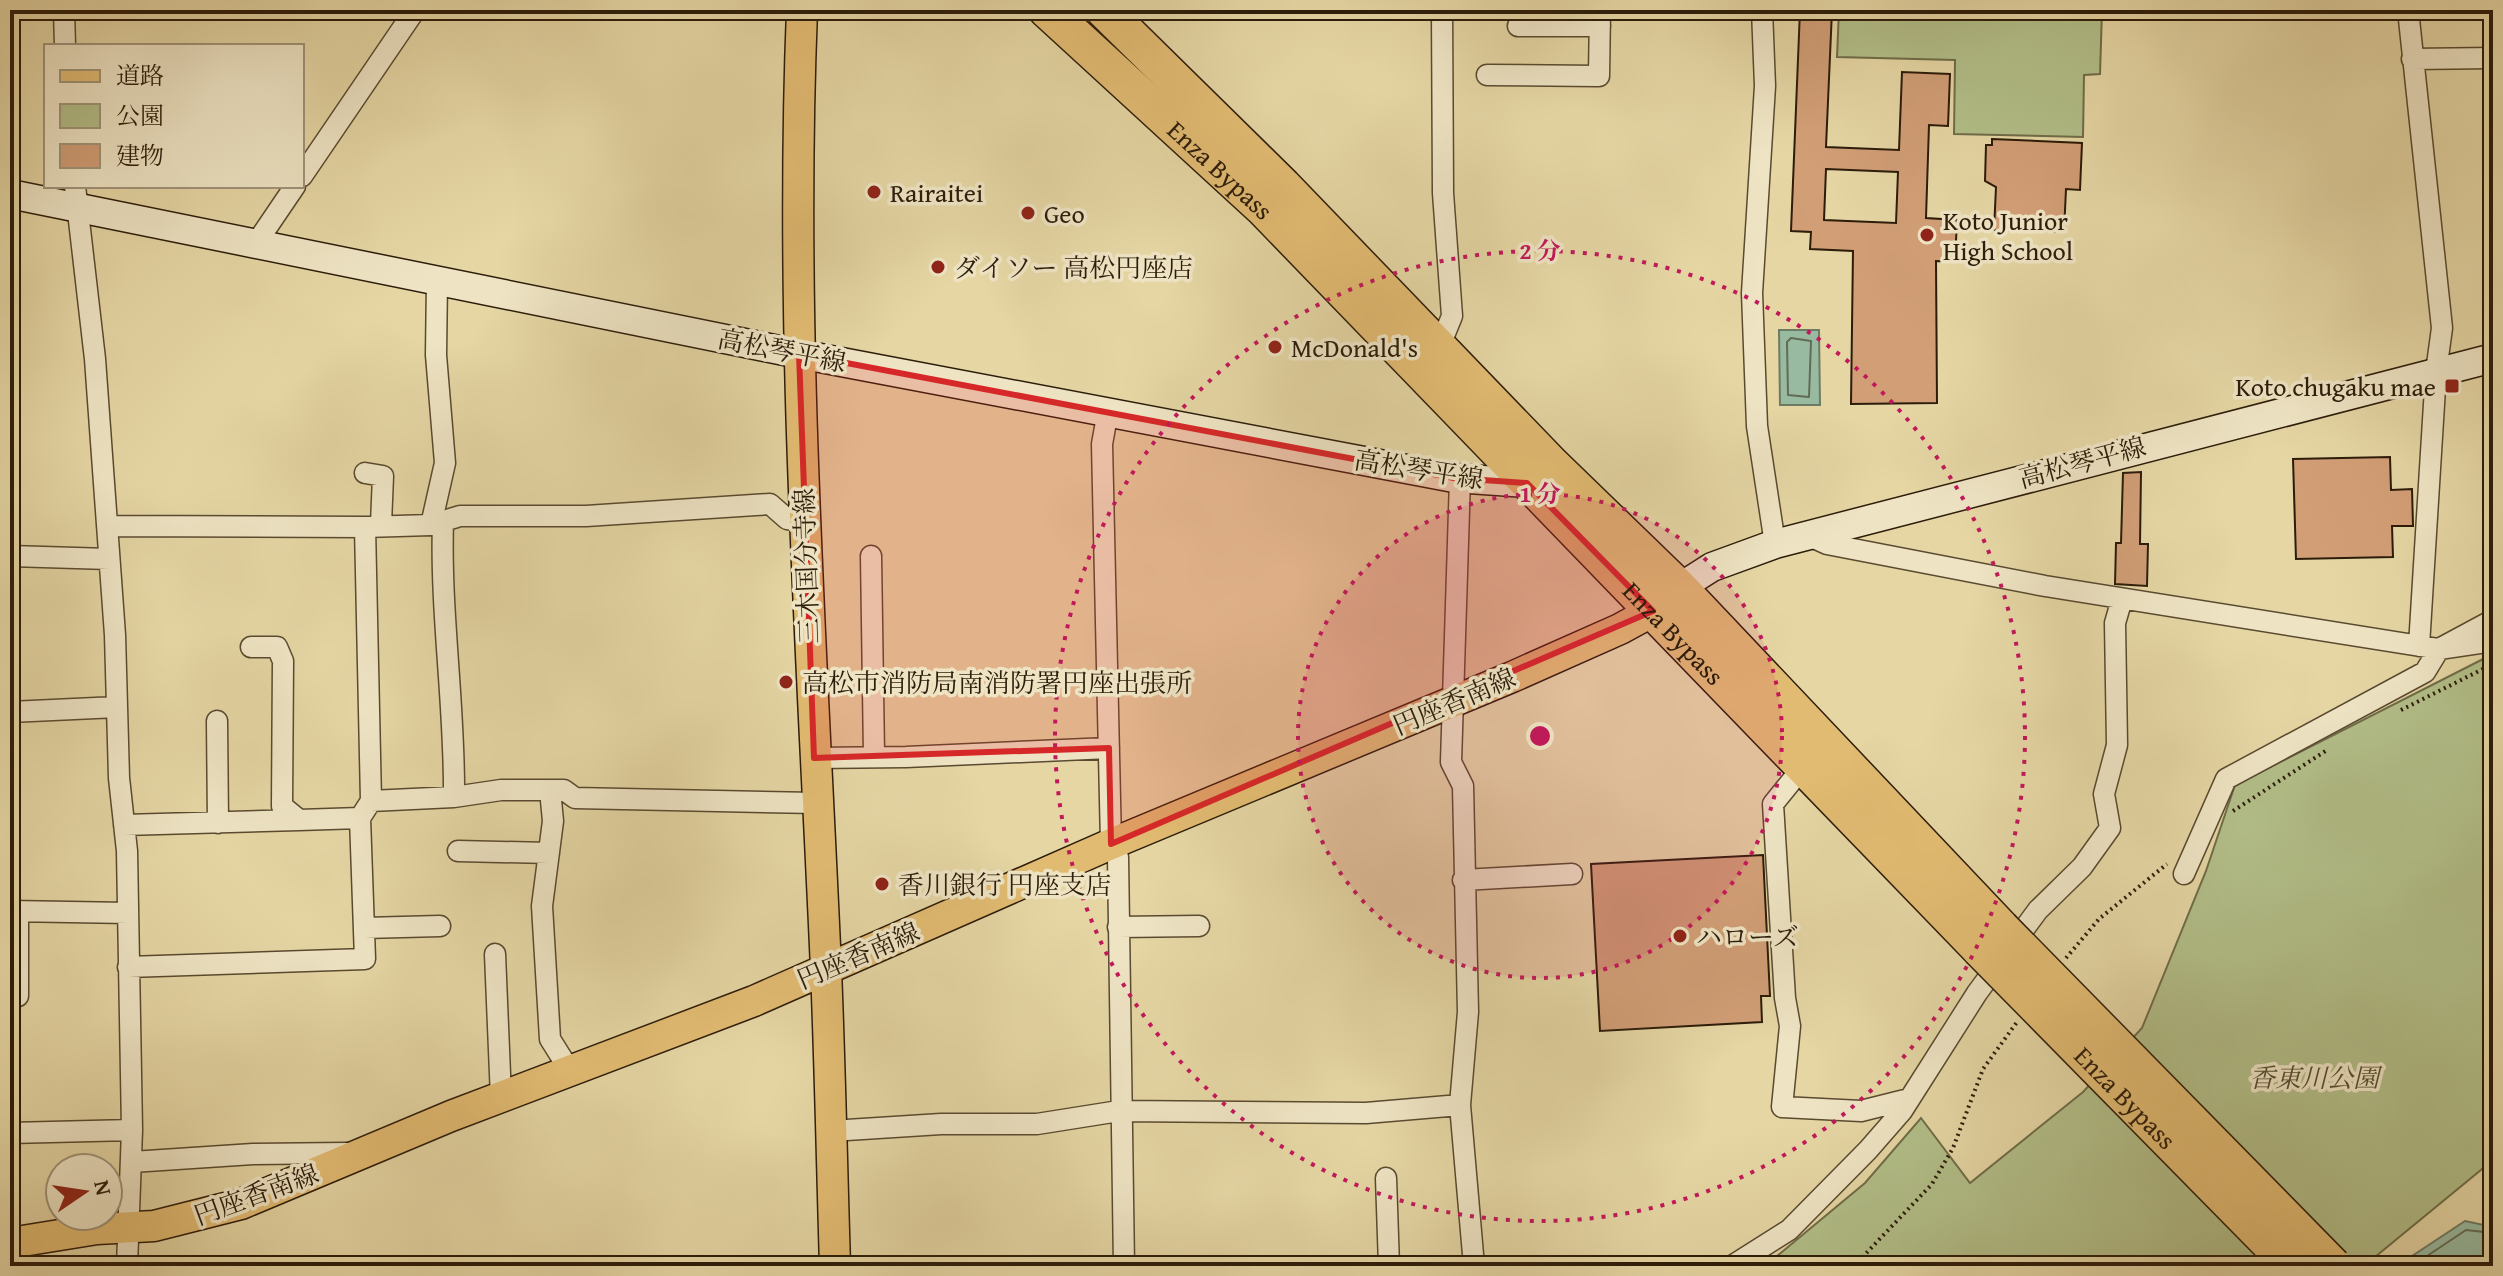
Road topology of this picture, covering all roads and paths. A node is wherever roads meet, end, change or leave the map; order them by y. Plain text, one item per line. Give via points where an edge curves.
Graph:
1 (64, 10) edge
2 (415, 10) edge
3 (802, 10) edge
4 (1047, 10) edge
5 (1104, 10) edge
6 (1442, 10) edge
7 (1762, 10) edge
8 (2408, 10) edge
9 (1600, 18) edge
10 (1518, 26) dead end
11 (65, 44) edge
12 (2493, 58) edge
13 (2412, 59) junction
14 (1487, 75) dead end
15 (304, 173) edge
16 (294, 188) edge
17 (10, 194) edge
18 (77, 198) edge
19 (255, 245) junction
20 (437, 281) junction
21 (1439, 348) junction
22 (799, 354) junction
23 (2493, 358) edge
24 (2436, 372) junction
25 (1108, 411) junction
26 (365, 473) dead end
27 (1539, 473) junction
28 (1460, 479) junction
29 (803, 521) junction
30 (437, 523) junction
31 (107, 526) junction
32 (373, 526) junction
33 (1807, 535) junction
34 (1775, 544) junction
35 (10, 556) edge
36 (871, 556) dead end
37 (109, 559) junction
38 (2122, 599) junction
39 (1666, 600) junction
40 (2493, 620) edge
41 (2493, 641) edge
42 (251, 647) dead end
43 (2429, 648) junction
44 (2493, 664) edge
45 (1454, 702) junction
46 (117, 707) junction
47 (10, 712) edge
48 (2397, 712) dead end
49 (217, 721) dead end
50 (1109, 748) junction
51 (2330, 748) dead end
52 (874, 755) junction
53 (814, 758) junction
54 (1803, 767) junction
55 (550, 790) junction
56 (454, 797) junction
57 (371, 801) junction
58 (815, 803) junction
59 (360, 818) junction
60 (299, 820) junction
61 (218, 823) junction
62 (124, 825) junction
63 (2197, 838) junction
64 (1111, 844) junction
65 (458, 851) dead end
66 (549, 853) junction
67 (1572, 874) dead end
68 (2184, 874) dead end
69 (1463, 880) junction
70 (14, 911) edge
71 (128, 913) junction
72 (440, 926) dead end
73 (1199, 926) dead end
74 (1118, 927) junction
75 (364, 928) junction
76 (1991, 938) junction
77 (495, 954) dead end
78 (2064, 961) dead end
79 (128, 967) junction
80 (826, 968) junction
81 (18, 996) dead end
82 (2020, 1018) dead end
83 (570, 1071) junction
84 (501, 1098) junction
85 (1909, 1099) junction
86 (1460, 1105) junction
87 (1119, 1111) junction
88 (132, 1130) junction
89 (831, 1131) junction
90 (10, 1133) edge
91 (364, 1153) junction
92 (132, 1162) junction
93 (1386, 1178) dead end
94 (127, 1228) junction
95 (10, 1243) edge
96 (127, 1266) edge
97 (835, 1266) edge
98 (1124, 1266) edge
99 (1389, 1266) edge
100 (1474, 1266) edge
101 (1732, 1266) edge
102 (1854, 1266) edge
103 (2292, 1266) edge
104 (2333, 1266) edge

1 - 11 street
2 - 15 street
3 - 22 main road, 三木国分寺線
4 - 27 highway, Enza Bypass
5 - 21 highway, Enza Bypass
6 - 21 street via 1443,193 1452,316
7 - 34 street via 1765,86 1752,293 1757,426
8 - 13 street
9 - 10 street
9 - 14 street via 1599,76
12 - 13 street
13 - 24 street via 2442,328
16 - 19 street
17 - 18 main road, 高松琴平線
18 - 19 main road, 高松琴平線
18 - 31 street
19 - 20 main road, 高松琴平線
20 - 22 main road, 高松琴平線
20 - 30 street via 436,355 445,463
21 - 27 highway, Enza Bypass
22 - 25 main road, 高松琴平線
22 - 29 main road, 三木国分寺線
23 - 24 main road, 高松琴平線
24 - 33 main road, 高松琴平線
24 - 43 street
25 - 28 main road, 高松琴平線
25 - 50 street via 1102,444
26 - 32 street via 383,476
27 - 28 main road, 高松琴平線
27 - 39 highway, Enza Bypass
28 - 45 street
29 - 30 street via 787,519 770,504 586,516 460,516
29 - 53 main road, 三木国分寺線
30 - 32 street
30 - 56 street via 455,724
31 - 32 street
31 - 37 street
32 - 57 street
33 - 34 main road, 高松琴平線
33 - 38 street via 1827,544
34 - 39 main road, 高松琴平線 via 1712,567
35 - 37 street
36 - 52 street
37 - 46 street
38 - 43 street
38 - 85 street via 2115,623 2117,745 2104,794 2110,828 2082,867 2038,910
39 - 45 main road, 円座香南線
39 - 54 highway, Enza Bypass
39 - 76 highway, Enza Bypass
40 - 43 street
41 - 43 street
42 - 60 street via 277,647 283,661 282,806
43 - 63 street via 2425,672 2226,779
44 - 48 path
45 - 64 main road, 円座香南線
45 - 69 street via 1451,762 1463,786
46 - 47 street
46 - 62 street
49 - 61 street
50 - 52 street
50 - 64 street
51 - 63 path
52 - 53 street
53 - 58 main road, 三木国分寺線
54 - 76 highway, Enza Bypass
54 - 85 street via 1773,804 1790,1026 1782,1107 1861,1111
55 - 56 street
55 - 58 street via 564,790 575,798
55 - 66 street
56 - 57 street
57 - 59 street
58 - 80 main road, 三木国分寺線
59 - 60 street
59 - 75 street
60 - 61 street
61 - 62 street
62 - 71 street
63 - 68 street
63 - 78 path via 2099,919
64 - 74 street via 1118,857
64 - 80 main road, 円座香南線
65 - 66 street
66 - 83 street via 542,906 550,1039
67 - 69 street
69 - 86 street via 1468,1012
70 - 71 street
70 - 81 street
71 - 79 street
72 - 75 street
73 - 74 street
74 - 87 street
75 - 79 street via 365,959
76 - 103 highway, Enza Bypass, bridge
76 - 104 highway, Enza Bypass, bridge
77 - 84 street
79 - 88 street
80 - 83 main road, 円座香南線
80 - 89 main road, 三木国分寺線
82 - 102 path via 1983,1069 1953,1148 1932,1184
83 - 84 main road, 円座香南線
84 - 91 main road, 円座香南線
85 - 101 street via 1868,1150 1789,1230
86 - 87 street via 1366,1113
86 - 100 street
87 - 89 street via 1037,1124
87 - 98 street
88 - 90 street
88 - 92 street
89 - 97 main road, 三木国分寺線
91 - 92 street
91 - 94 main road, 円座香南線 via 241,1204
92 - 94 street
93 - 99 street
94 - 95 main road, 円座香南線
94 - 96 street

